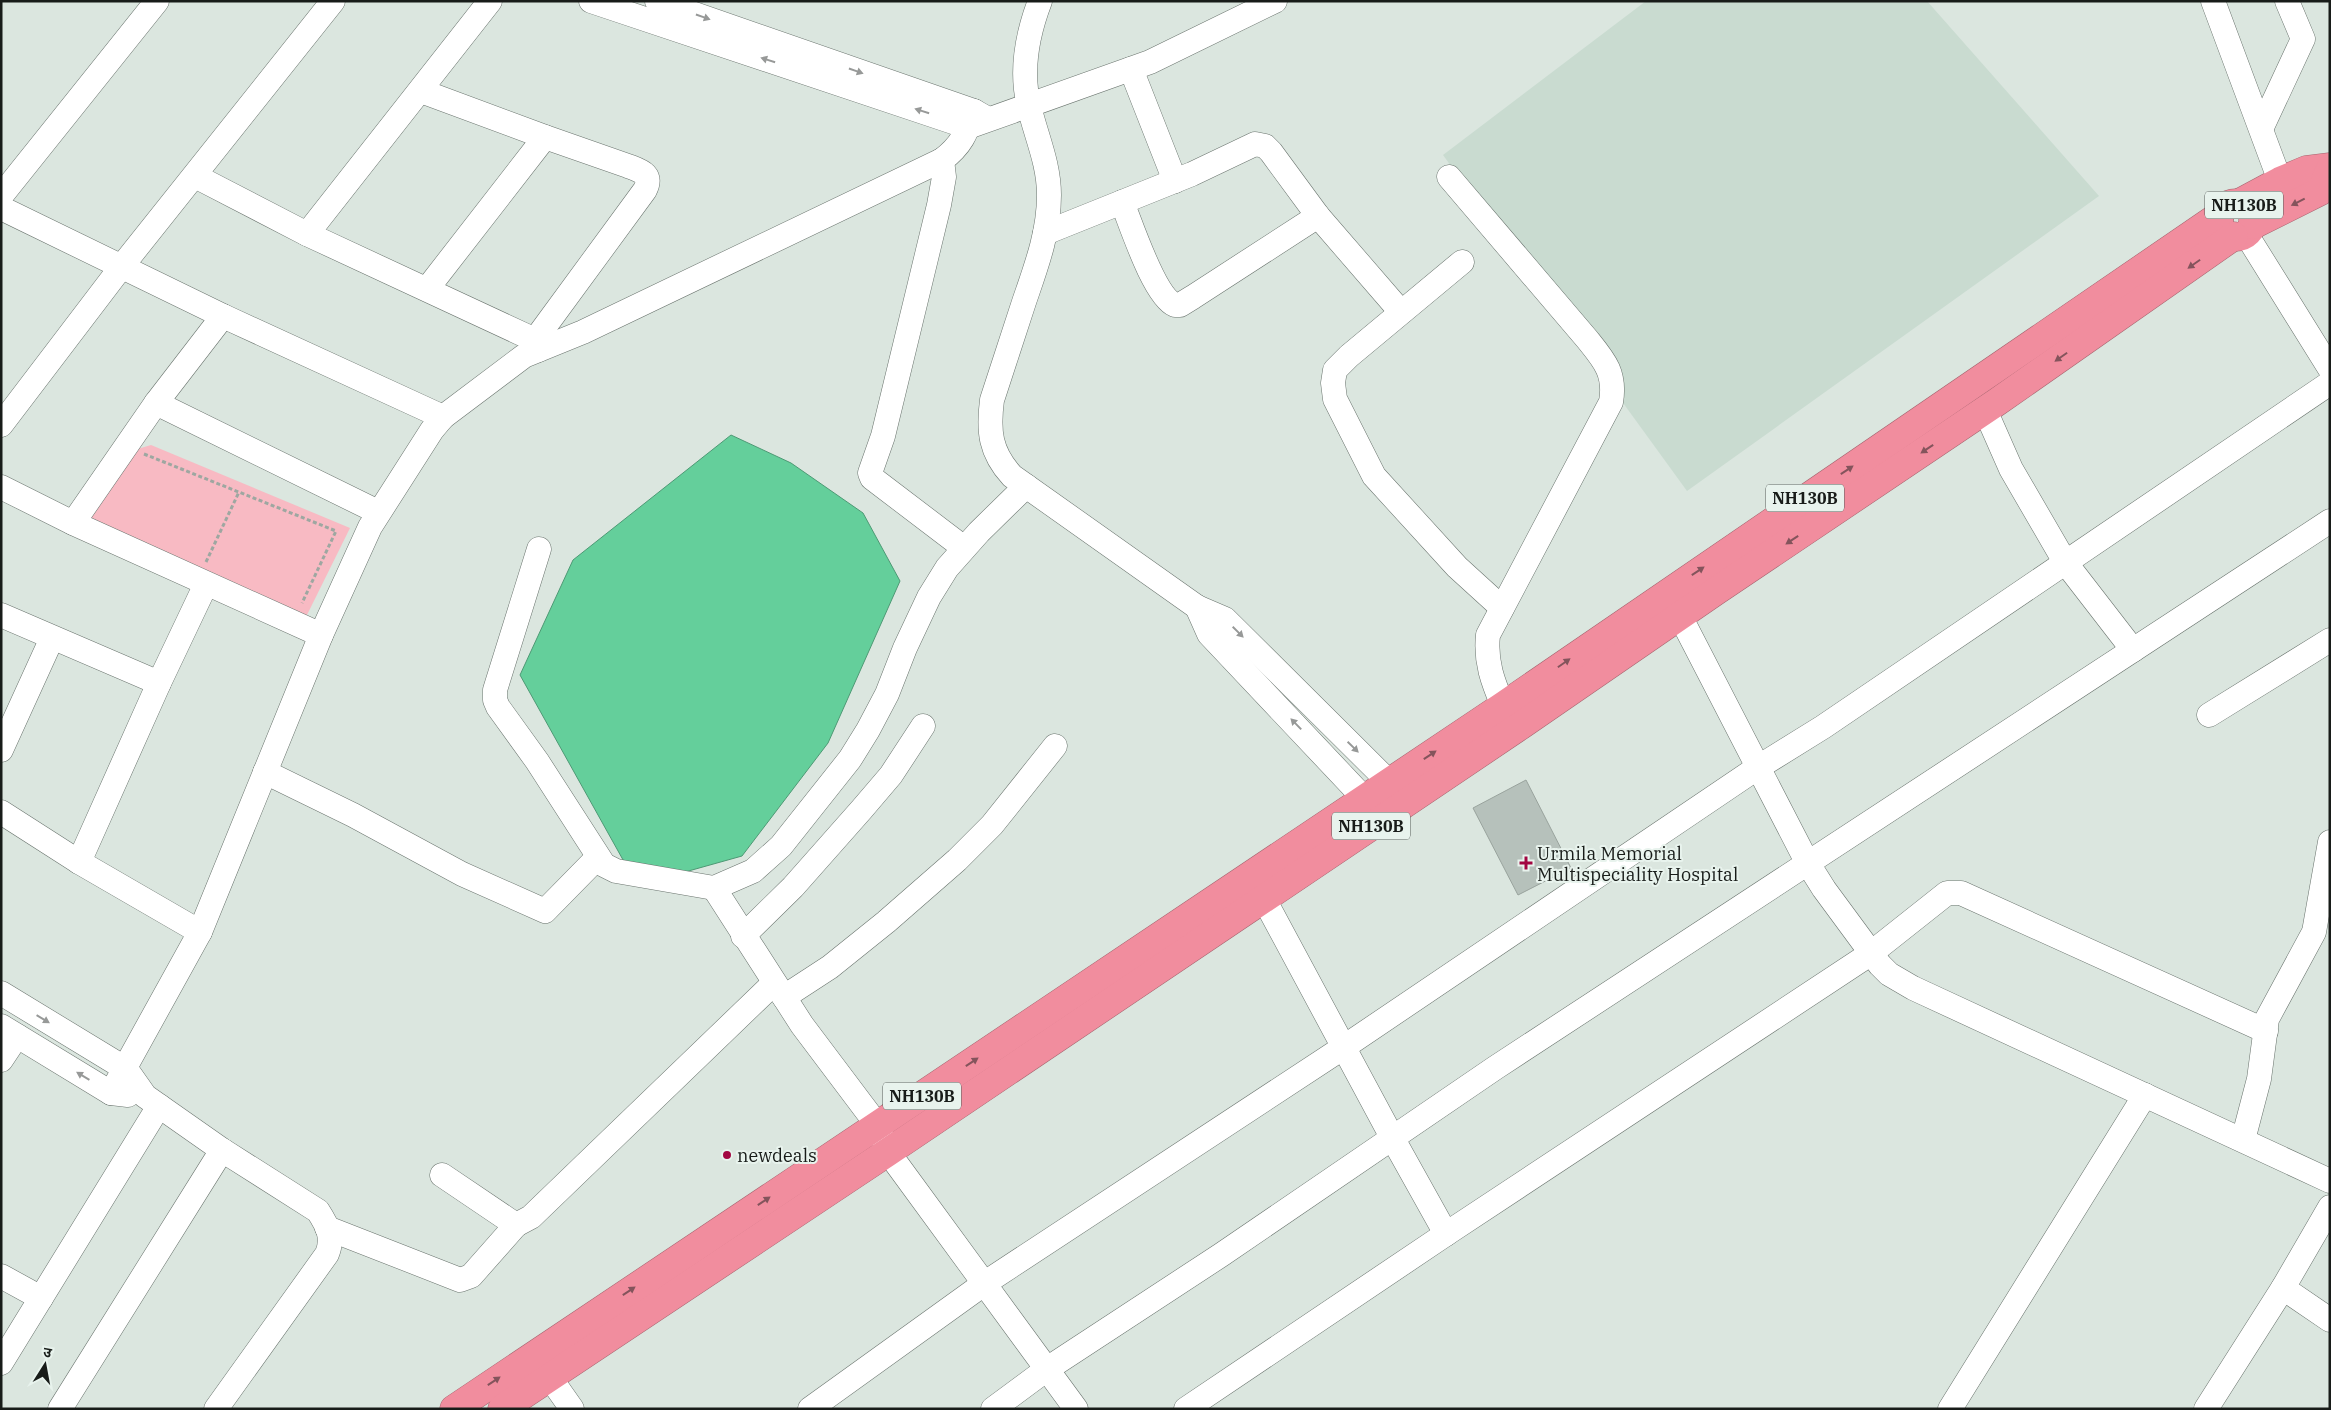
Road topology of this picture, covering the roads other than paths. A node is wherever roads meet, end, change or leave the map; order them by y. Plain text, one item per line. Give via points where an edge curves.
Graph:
1 (156, 1) edge
2 (333, 1) edge
3 (490, 1) edge
4 (591, 1) edge
5 (657, 1) edge
6 (1275, 1) edge
7 (2213, 1) edge
8 (2287, 1) edge
9 (1033, 3) edge
10 (630, 7) edge
11 (1131, 69) junction
12 (421, 90) junction
13 (1029, 106) junction
14 (977, 119) junction
15 (2262, 127) junction
16 (545, 137) junction
17 (942, 160) junction
18 (2330, 168) edge
19 (195, 176) junction
20 (1449, 177) dead end
21 (1175, 181) junction
22 (2280, 181) junction
23 (1, 196) edge
24 (1122, 202) junction
25 (1, 208) edge
26 (1318, 216) junction
27 (2238, 222) junction
28 (1045, 233) junction
29 (307, 234) junction
30 (1462, 262) dead end
31 (122, 266) junction
32 (426, 289) junction
33 (1401, 312) junction
34 (223, 316) junction
35 (536, 345) junction
36 (2330, 369) edge
37 (2330, 382) edge
38 (156, 402) junction
39 (1985, 410) junction
40 (443, 417) junction
41 (1, 425) edge
42 (1026, 486) junction
43 (1, 487) edge
44 (378, 512) junction
45 (2330, 521) edge
46 (73, 523) junction
47 (964, 548) junction
48 (539, 549) dead end
49 (2065, 562) junction
50 (204, 577) junction
51 (1197, 607) junction
52 (1502, 608) junction
53 (1, 615) edge
54 (1680, 616) junction
55 (321, 635) junction
56 (52, 638) junction
57 (2330, 640) edge
58 (2133, 650) junction
59 (159, 683) junction
60 (1503, 706) junction
61 (2209, 715) dead end
62 (923, 726) dead end
63 (1055, 746) dead end
64 (1, 750) edge
65 (1757, 768) junction
66 (265, 772) junction
67 (1365, 797) junction
68 (1392, 801) junction
69 (1, 812) edge
70 (2330, 842) edge
71 (597, 858) junction
72 (79, 862) junction
73 (1807, 862) junction
74 (714, 888) junction
75 (1264, 899) junction
76 (200, 932) junction
77 (743, 936) junction
78 (1870, 954) junction
79 (779, 990) junction
80 (1, 993) edge
81 (9, 1031) edge
82 (2266, 1031) junction
83 (1344, 1047) junction
84 (1, 1060) edge
85 (126, 1069) junction
86 (112, 1093) junction
87 (2145, 1095) junction
88 (152, 1101) junction
89 (878, 1126) junction
90 (1393, 1139) junction
91 (2243, 1140) junction
92 (222, 1150) junction
93 (888, 1152) junction
94 (442, 1174) dead end
95 (2330, 1180) edge
96 (2330, 1207) edge
97 (516, 1225) junction
98 (327, 1228) junction
99 (1446, 1234) junction
100 (1, 1276) edge
101 (986, 1283) junction
102 (2282, 1288) junction
103 (41, 1298) junction
104 (2330, 1320) edge
105 (1, 1363) edge
106 (541, 1365) junction
107 (1047, 1369) junction
108 (60, 1409) edge
109 (216, 1409) edge
110 (454, 1409) edge
111 (502, 1409) edge
112 (572, 1409) edge
113 (810, 1409) edge
114 (993, 1409) edge
115 (1076, 1409) edge
116 (1186, 1409) edge
117 (1950, 1409) edge
118 (2206, 1409) edge

1 - 23 street
2 - 19 street
3 - 12 street
4 - 10 street
5 -> 14 street
6 - 11 street
7 - 15 street
8 - 15 street via 2303,39
9 - 13 street via 1025,63
14 -> 10 street
11 - 13 street
11 - 21 street
12 - 16 street
12 - 29 street
13 - 14 street
13 - 28 street via 1043,152 1049,193
14 - 17 street via 956,149
15 - 22 street
16 - 32 street
16 - 35 street via 640,170 649,181
17 - 35 street via 584,332
17 - 47 street via 944,177 939,205 883,436 870,474
18 - 22 highway, NH130B via 2306,170
18 -> 27 highway, NH130B via 2320,191
19 - 29 street
19 - 31 street
20 - 52 street via 1587,339 1605,362 1614,383 1611,402
21 - 24 street
21 - 26 street via 1261,144 1271,152
22 - 27 highway, NH130B
24 - 26 street via 1147,265 1163,293 1175,305 1201,292
24 - 28 street
25 - 31 street
26 - 33 street
27 - 36 street
27 -> 39 highway, NH130B
60 -> 27 highway, NH130B
28 - 42 street via 992,400 990,419 991,438 1000,463
29 - 32 street
30 - 33 street
31 - 34 street
31 - 41 street
32 - 35 street
33 - 52 street via 1335,370 1335,398 1374,476 1457,567
34 - 38 street
34 - 40 street
35 - 40 street
37 - 49 street
38 - 44 street
38 - 46 street
39 - 49 street via 2011,469
39 -> 54 highway, NH130B
40 - 44 street
42 - 47 street
42 - 51 street
43 - 46 street
44 - 55 street
45 - 58 street
46 - 50 street
47 - 74 street via 929,597 887,694 850,759 781,846 753,871
48 - 71 street via 494,700 576,820
49 - 58 street
49 - 65 street via 1824,727
50 - 55 street
50 - 59 street
67 -> 51 street via 1209,634
51 -> 68 street via 1225,619
52 - 60 street via 1488,636 1486,651 1490,674
53 - 56 street
54 - 65 street
54 - 68 highway, NH130B
55 - 66 street
56 - 59 street
56 - 64 street
57 - 61 street
58 - 73 street
59 - 72 street
68 -> 60 highway, NH130B
62 - 77 street via 891,775 862,809 793,887
63 - 79 street via 992,825 957,860 830,967
65 - 73 street
65 - 83 street
66 - 71 street via 462,874 545,911
66 - 76 street
67 - 68 highway, NH130B
89 -> 67 highway, NH130B
68 - 75 highway, NH130B
69 - 72 street
70 - 82 street via 2314,932 2267,1018
71 - 74 street via 616,871
72 - 76 street
73 - 78 street
73 - 90 street via 1494,1068
74 - 77 street
75 - 83 street
75 - 93 highway, NH130B
76 - 85 street
77 - 79 street
78 - 82 street via 1948,893 1961,893
78 - 87 street via 1889,974 1913,988
78 - 99 street
79 - 89 street
79 - 97 street via 530,1217
80 -> 85 street
81 - 84 street
86 -> 81 street
82 - 91 street via 2259,1079
83 - 90 street
83 - 101 street
85 - 86 street
85 - 88 street
86 - 88 street
87 - 91 street
87 - 117 street
88 - 92 street
88 - 103 street
89 - 93 street
106 -> 89 highway, NH130B
90 - 99 street
90 - 107 street
91 - 95 street
92 - 98 street via 318,1212
92 - 108 street
93 - 101 street
93 - 106 highway, NH130B
94 - 97 street
96 - 102 street
97 - 98 street via 471,1276 460,1280
98 - 109 street via 331,1245 327,1254
99 - 116 street
100 - 103 street
101 - 107 street
101 - 113 street
102 - 104 street
102 - 118 street
103 - 105 street
110 -> 106 highway, NH130B
106 - 111 highway, NH130B
106 - 112 street
107 - 114 street
107 - 115 street

